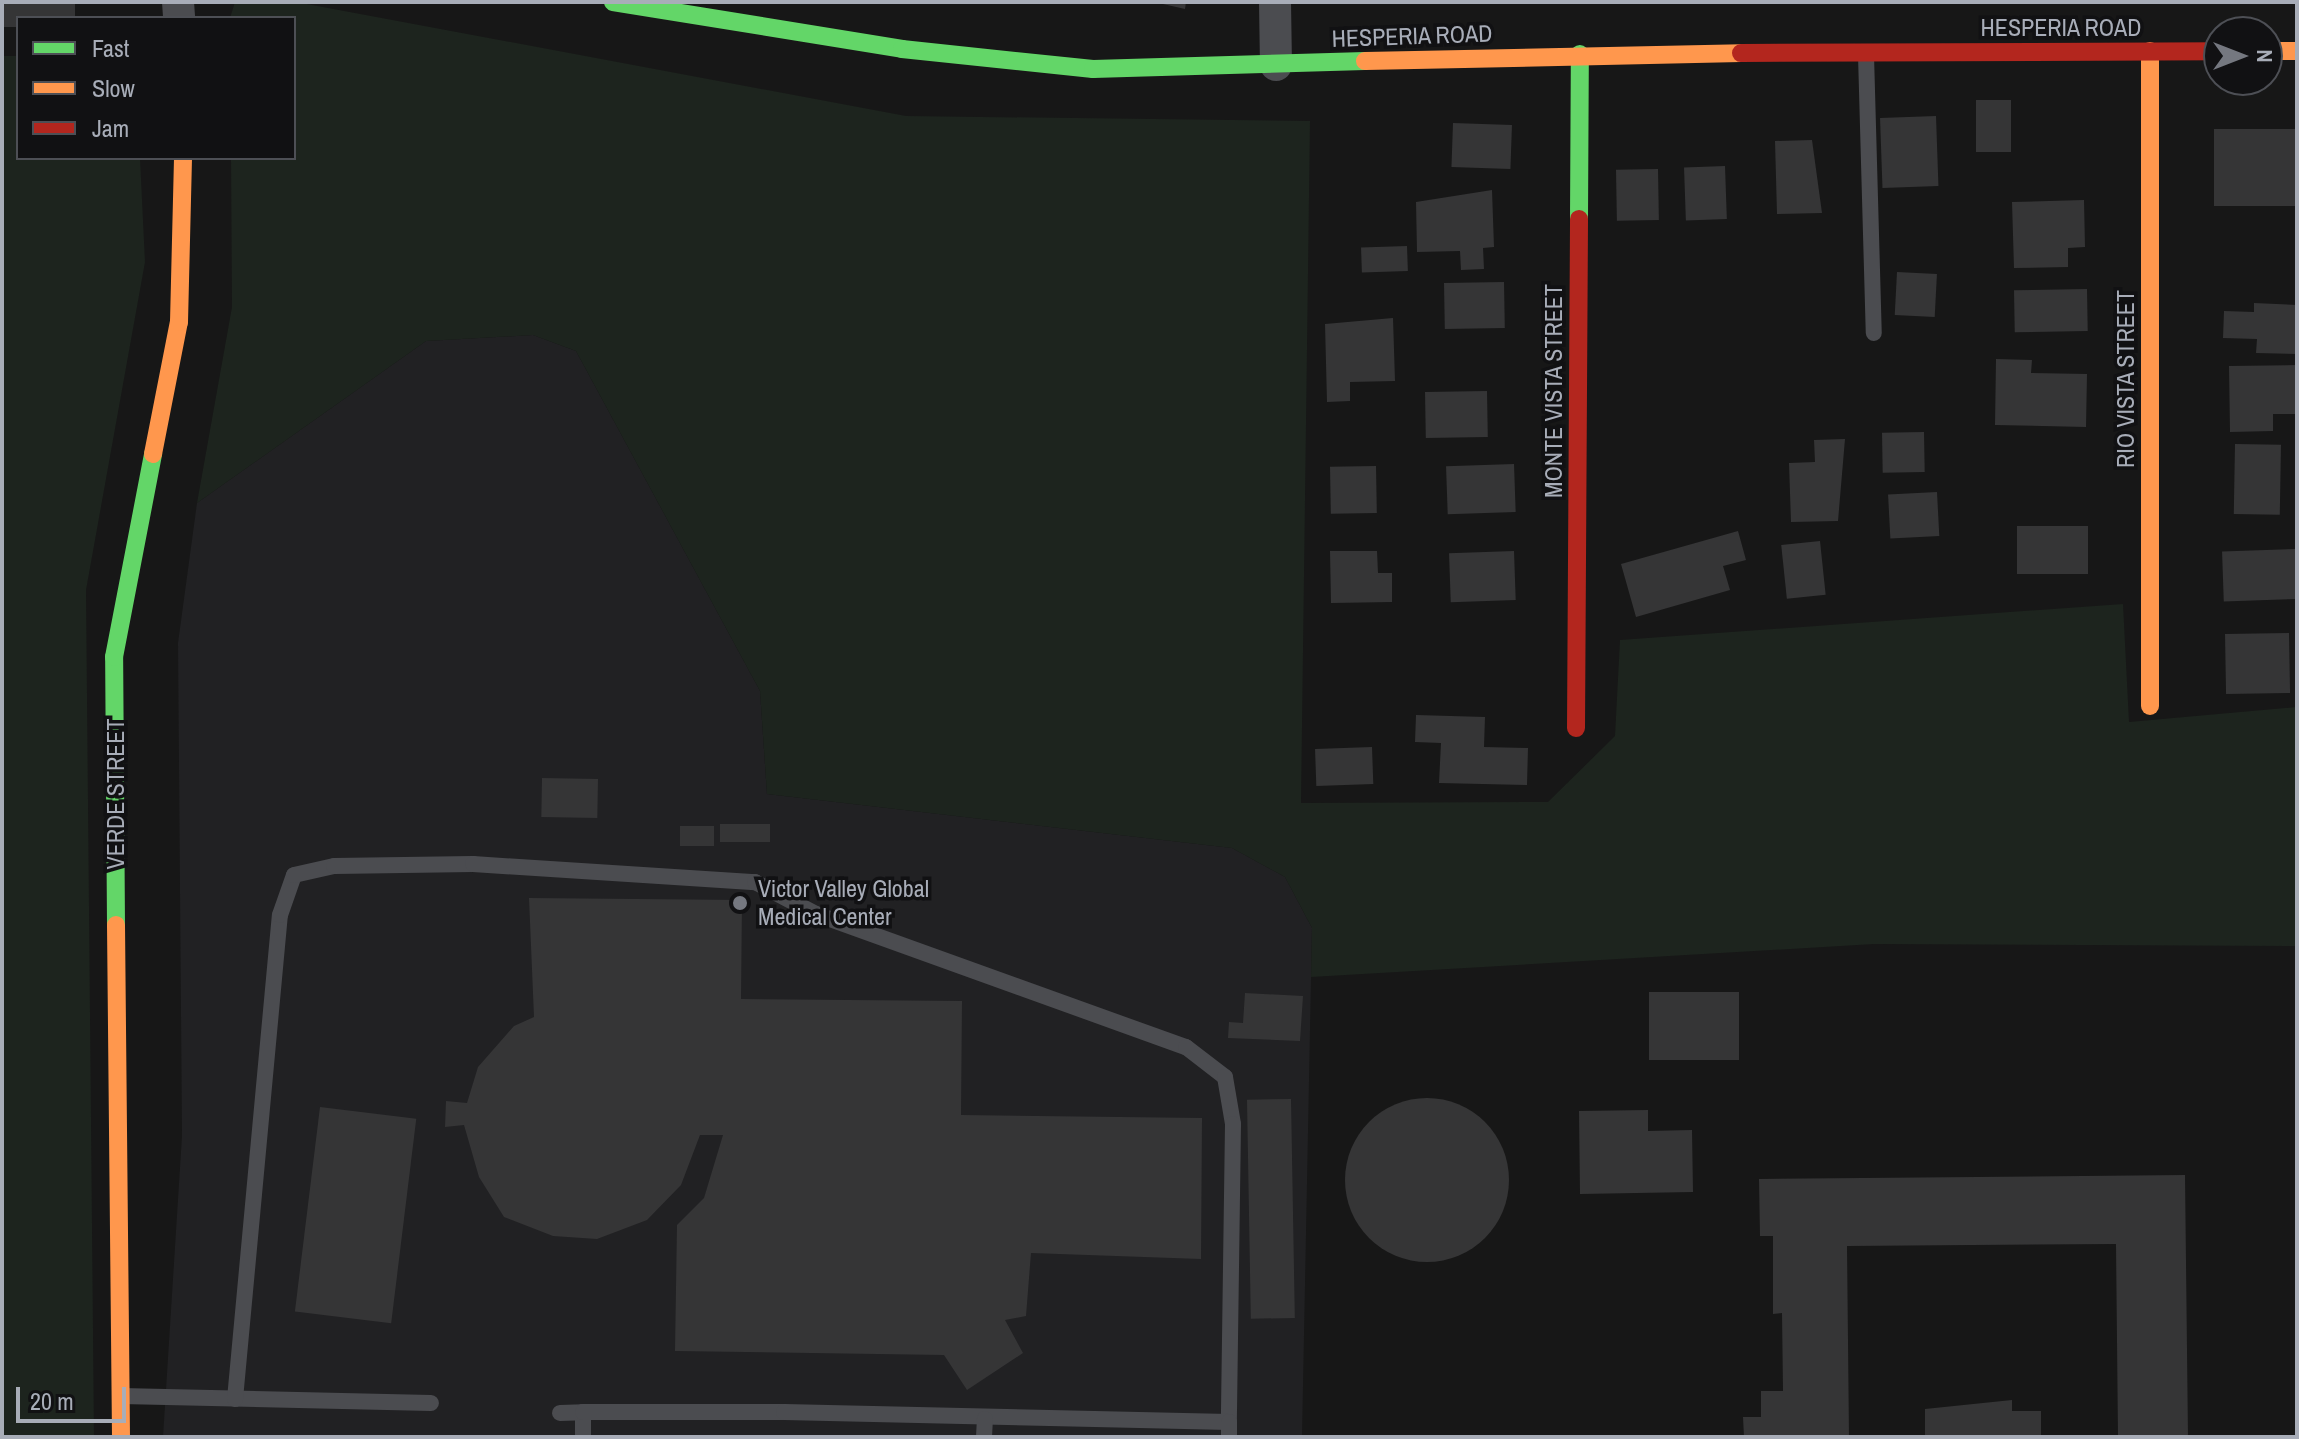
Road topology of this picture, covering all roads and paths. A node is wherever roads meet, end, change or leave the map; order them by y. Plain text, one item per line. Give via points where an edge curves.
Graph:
1 (613, 2) edge
2 (1275, 2) edge
3 (732, 13) edge
4 (2150, 51) junction
5 (2203, 51) edge
6 (1866, 53) junction
7 (1580, 54) junction
8 (1276, 65) junction
9 (183, 160) edge
10 (1874, 333) dead end
11 (2150, 706) dead end
12 (1576, 728) dead end
13 (121, 1396) junction
14 (235, 1399) junction
15 (431, 1403) dead end
16 (583, 1412) junction
17 (560, 1413) dead end
18 (985, 1419) junction
19 (1229, 1430) edge
20 (121, 1437) edge
21 (583, 1437) edge
22 (984, 1437) edge

1 - 3 street, HESPERIA ROAD
2 - 8 street
3 - 8 street, HESPERIA ROAD via 1093,69
4 - 5 street, HESPERIA ROAD
4 - 6 street, HESPERIA ROAD
4 - 11 street, RIO VISTA STREET
6 - 7 street, HESPERIA ROAD
6 - 10 lane
7 - 8 street, HESPERIA ROAD
7 - 12 street, MONTE VISTA STREET
9 - 13 street, VERDE STREET via 179,322 114,657
13 - 14 lane
13 - 20 street, VERDE STREET
14 - 15 lane
14 - 19 lane via 280,915 294,875 334,866 473,864 755,882 816,914 1186,1047 1225,1077 1233,1124
16 - 17 lane
16 - 18 lane
16 - 21 lane
18 - 19 lane
18 - 22 lane

